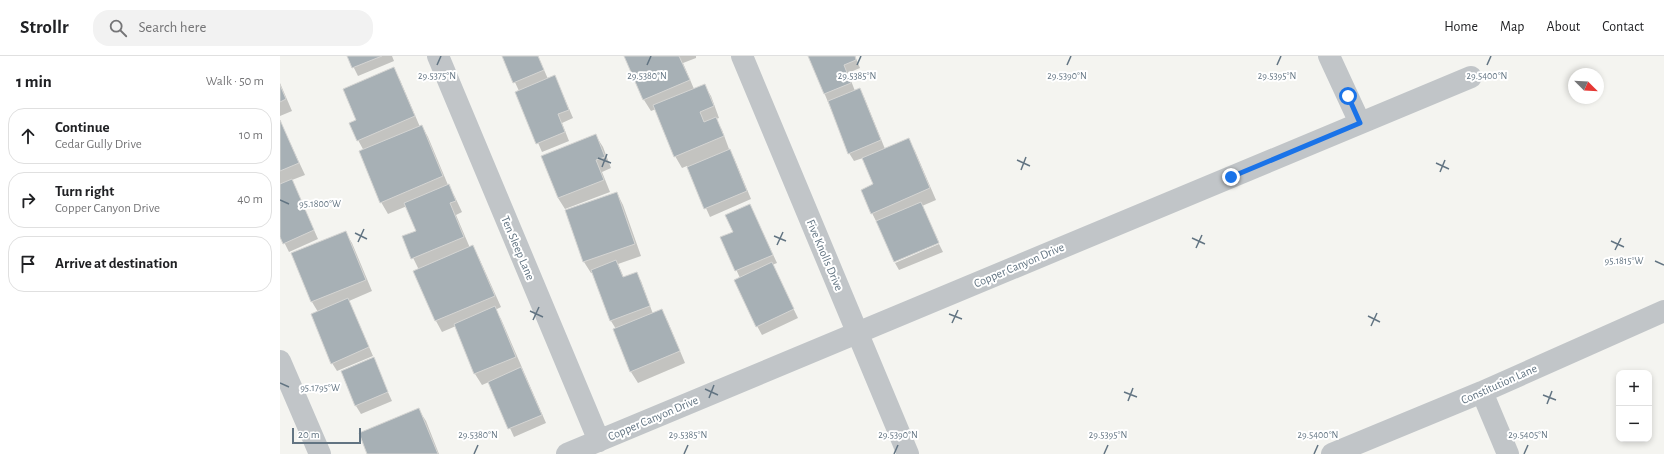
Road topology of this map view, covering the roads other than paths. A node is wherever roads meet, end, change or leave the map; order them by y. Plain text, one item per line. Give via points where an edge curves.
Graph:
1 (438, 56) edge
2 (742, 56) edge
3 (1329, 56) edge
4 (1471, 77) dead end
5 (1360, 123) junction
6 (1664, 311) edge
7 (858, 333) junction
8 (280, 361) edge
9 (1482, 392) junction
10 (599, 441) junction
11 (320, 454) edge
12 (567, 454) edge
13 (908, 454) edge
14 (1332, 454) edge
15 (1508, 454) edge

1 - 10 street, Ten Sleep Lane
2 - 7 street, Five Knolls Drive
3 - 5 street
4 - 5 street, Copper Canyon Drive
5 - 7 street, Copper Canyon Drive
6 - 9 street, Constitution Lane
7 - 10 street, Copper Canyon Drive
7 - 13 street, Five Knolls Drive
8 - 11 street
9 - 14 street, Constitution Lane
9 - 15 street
10 - 12 street, Copper Canyon Drive

